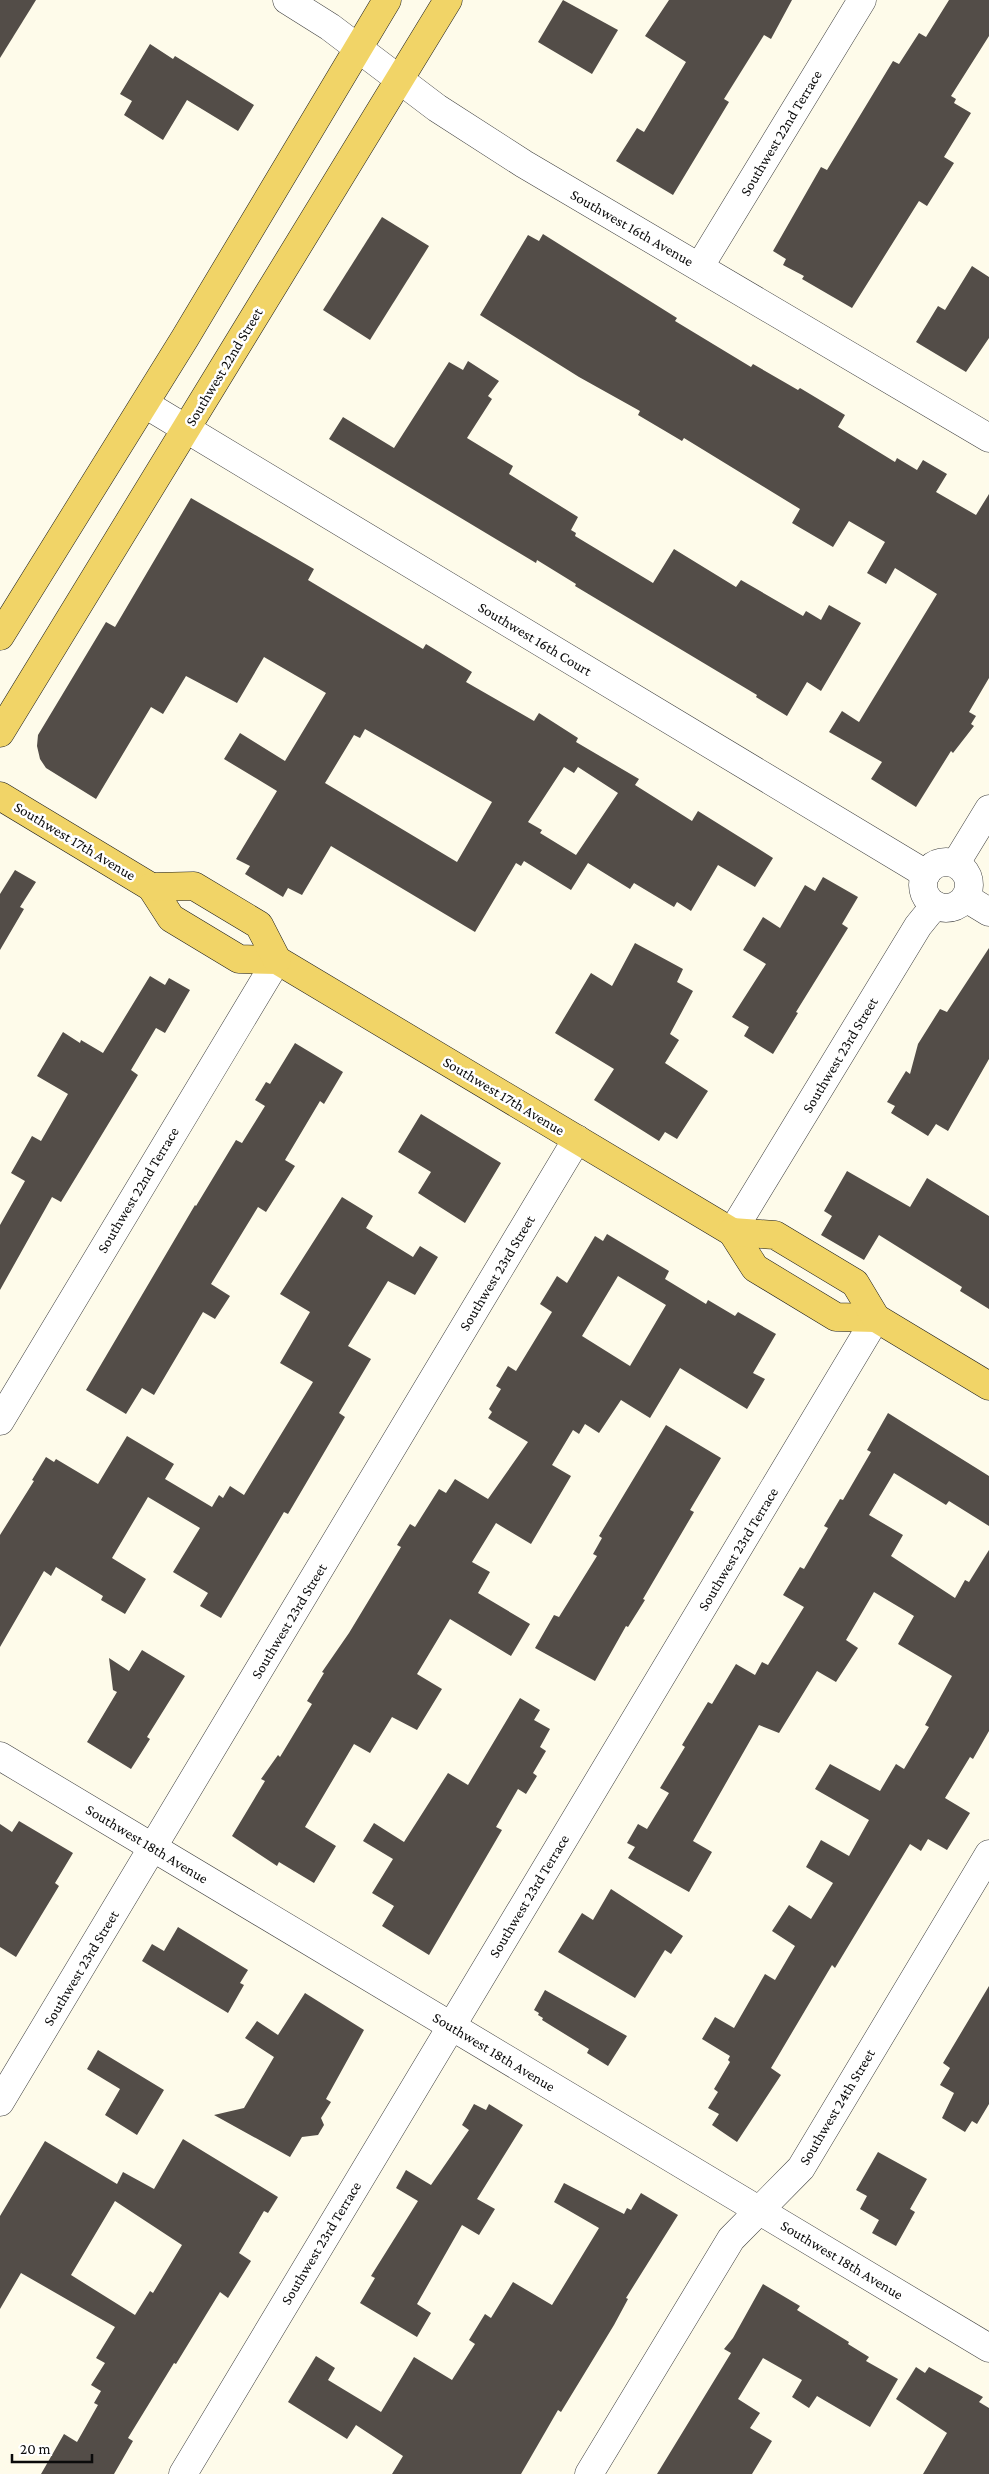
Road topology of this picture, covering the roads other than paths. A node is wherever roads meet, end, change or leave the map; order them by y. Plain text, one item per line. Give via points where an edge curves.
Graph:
1 (287, 0) edge
2 (387, 0) edge
3 (448, 0) edge
4 (862, 0) edge
5 (358, 47) junction
6 (400, 80) junction
7 (700, 266) junction
8 (145, 404) junction
9 (186, 430) junction
10 (989, 438) edge
11 (0, 636) edge
12 (0, 733) edge
13 (0, 796) edge
14 (989, 809) edge
15 (956, 864) junction
16 (926, 874) junction
17 (151, 886) junction
18 (966, 898) junction
19 (935, 905) junction
20 (989, 912) edge
21 (277, 960) junction
22 (577, 1139) junction
23 (732, 1232) junction
24 (876, 1318) junction
25 (989, 1386) edge
26 (0, 1421) edge
27 (0, 1756) edge
28 (154, 1847) junction
29 (989, 1854) edge
30 (451, 2026) junction
31 (0, 2102) edge
32 (759, 2210) junction
33 (989, 2348) edge
34 (183, 2474) edge
35 (589, 2474) edge

1 - 5 street, Southwest 16th Avenue
2 - 5 main road
3 - 6 main road, Southwest 22nd Street
4 - 7 street, Southwest 22nd Terrace
5 - 6 street, Southwest 16th Avenue
5 - 8 main road
6 - 7 street, Southwest 16th Avenue via 437,108 559,186
6 - 9 main road, Southwest 22nd Street
7 - 10 street, Southwest 16th Avenue
8 - 9 street, Southwest 16th Court
8 - 11 main road
9 - 12 main road, Southwest 22nd Street
9 - 16 street, Southwest 16th Court
13 - 17 main road, Southwest 17th Avenue
14 - 15 street
15 - 16 street via 936,864
15 - 18 street via 962,867 969,879
16 - 19 street via 923,888
17 - 21 main road, Southwest 17th Avenue via 171,918 239,960
17 - 21 main road, Southwest 17th Avenue via 194,886 259,925
18 - 19 street via 948,908
18 - 20 street
19 - 23 street, Southwest 23rd Street via 918,926
21 - 22 main road, Southwest 17th Avenue
21 - 26 street, Southwest 22nd Terrace
22 - 23 main road, Southwest 17th Avenue
22 - 28 street, Southwest 23rd Street
23 - 24 main road, Southwest 17th Avenue via 775,1235 855,1283
23 - 24 main road, Southwest 17th Avenue via 755,1268 836,1317
24 - 25 main road, Southwest 17th Avenue
24 - 30 street, Southwest 23rd Terrace
27 - 28 street, Southwest 18th Avenue
28 - 30 street, Southwest 18th Avenue
28 - 31 street, Southwest 23rd Street
29 - 32 street, Southwest 24th Street via 801,2168
30 - 32 street, Southwest 18th Avenue
30 - 34 street, Southwest 23rd Terrace
32 - 33 street, Southwest 18th Avenue
32 - 35 street, Southwest 24th Street via 731,2239

